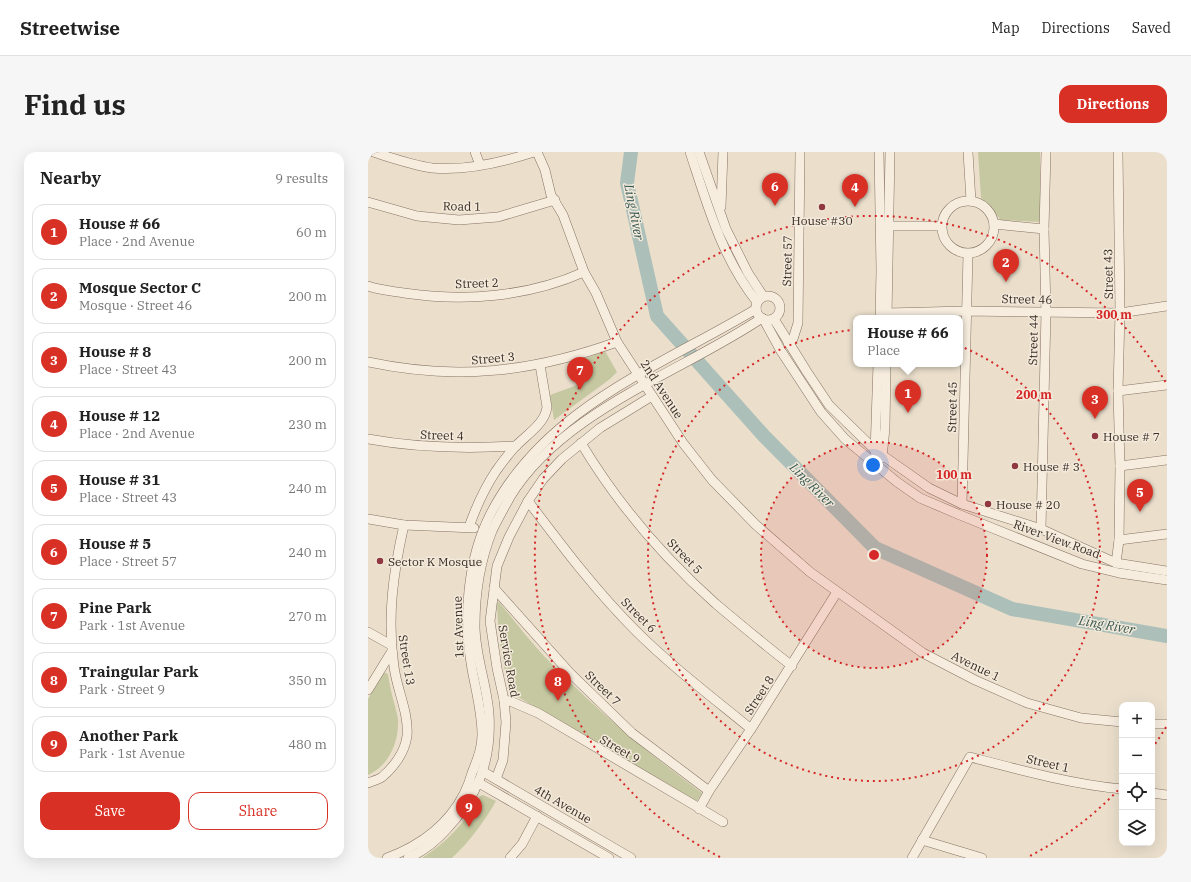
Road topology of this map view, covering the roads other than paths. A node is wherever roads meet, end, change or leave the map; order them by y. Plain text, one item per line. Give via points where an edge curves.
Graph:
1 (373, 152) edge
2 (475, 152) edge
3 (534, 152) edge
4 (537, 152) edge
5 (690, 152) edge
6 (699, 152) edge
7 (723, 152) edge
8 (800, 152) edge
9 (879, 152) edge
10 (890, 152) edge
11 (968, 152) edge
12 (1046, 152) edge
13 (1118, 152) edge
14 (480, 165) junction
15 (555, 200) junction
16 (971, 201) junction
17 (368, 202) edge
18 (720, 213) junction
19 (994, 224) junction
20 (884, 226) junction
21 (941, 226) junction
22 (1044, 229) junction
23 (968, 254) junction
24 (584, 272) junction
25 (368, 286) edge
26 (756, 305) junction
27 (1167, 306) edge
28 (966, 311) junction
29 (1046, 312) junction
30 (1120, 313) junction
31 (884, 315) edge
32 (900, 315) edge
33 (774, 319) junction
34 (760, 321) junction
35 (618, 342) junction
36 (788, 343) junction
37 (368, 362) edge
38 (540, 365) junction
39 (878, 367) edge
40 (886, 367) edge
41 (638, 374) junction
42 (645, 385) junction
43 (1167, 385) edge
44 (1118, 391) junction
45 (652, 396) junction
46 (368, 439) edge
47 (581, 443) junction
48 (516, 446) junction
49 (879, 452) junction
50 (1167, 460) edge
51 (873, 462) junction
52 (1120, 466) junction
53 (881, 469) junction
54 (528, 501) junction
55 (962, 504) junction
56 (368, 519) edge
57 (404, 525) junction
58 (469, 527) junction
59 (1041, 529) junction
60 (483, 530) junction
61 (1167, 534) edge
62 (1119, 540) junction
63 (1116, 563) junction
64 (1167, 571) edge
65 (1167, 580) edge
66 (494, 588) junction
67 (837, 592) junction
68 (368, 632) edge
69 (392, 648) junction
70 (792, 666) junction
71 (368, 690) edge
72 (504, 700) junction
73 (1119, 722) edge
74 (1155, 724) edge
75 (1167, 724) edge
76 (751, 729) junction
77 (482, 771) junction
78 (496, 779) junction
79 (368, 783) edge
80 (479, 783) junction
81 (1119, 790) edge
82 (709, 791) junction
83 (1155, 793) edge
84 (1167, 794) edge
85 (699, 809) junction
86 (537, 816) junction
87 (723, 822) dead end
88 (922, 840) junction
89 (596, 855) edge
90 (387, 858) edge
91 (408, 858) edge
92 (510, 858) edge
93 (609, 858) edge
94 (631, 858) edge
95 (912, 858) edge
96 (982, 858) edge

1 - 14 street via 432,168
2 - 14 street
3 - 14 street
4 - 15 street, 2nd Avenue
5 - 26 street via 720,241
6 - 18 street
7 - 18 street
8 - 36 street, Street 57 via 798,323 793,339
9 - 20 street
10 - 20 street
11 - 16 street
12 - 22 street, Street 44
13 - 30 street, Street 43
15 - 17 street, Road 1 via 498,217 459,220 417,216
15 - 24 street, 2nd Avenue
16 - 19 street via 987,209
16 - 21 street via 954,204 943,217
18 - 26 street via 748,273
19 - 22 street
19 - 23 street via 994,233 988,244 977,252
20 - 21 street
20 - 31 street
21 - 23 street via 942,234 952,249
22 - 29 street, Street 44
23 - 28 street, Street 45
24 - 25 street, Street 2 via 520,293 475,297 421,295
24 - 35 street, 2nd Avenue
26 - 33 street via 771,295 779,301 780,311
26 - 34 street via 756,314
26 - 41 street, 1st Avenue
27 - 30 street, Street 46
28 - 29 street, Street 46
28 - 32 street, Street 46
28 - 55 street, Street 45
29 - 30 street, Street 46
29 - 59 street, Street 44
30 - 44 street, Street 43
33 - 34 street
33 - 36 street
34 - 42 street, 1st Avenue
34 - 51 street, River View Road via 821,412 845,439
35 - 38 street, Street 3
35 - 41 street, 2nd Avenue
36 - 49 street via 830,405
37 - 38 street, Street 3 via 435,372 474,372
38 - 48 street via 546,413 543,420
39 - 49 street
40 - 49 street via 885,428
41 - 42 street, 2nd Avenue
41 - 60 street, 1st Avenue via 578,413 541,444 506,486
42 - 45 street, 2nd Avenue
42 - 77 street, 1st Avenue via 612,404 554,445 511,495 492,531 480,569 476,598 477,655 489,714 488,746
43 - 44 street
44 - 52 street, Street 43
45 - 47 street, Service Road via 600,428
45 - 67 street, 2nd Avenue via 683,443 712,480 756,525
46 - 48 street, Street 4 via 452,448
47 - 54 street, Service Road via 543,479
47 - 70 street, Street 5 via 597,470 666,554 716,603
48 - 58 street via 485,490
49 - 51 street
49 - 53 street
49 - 55 street via 929,488
50 - 52 street
51 - 53 street, River View Road
52 - 62 street, Street 43
53 - 65 street, River View Road via 920,498 1082,564 1119,573
54 - 66 street, Service Road via 497,566
54 - 76 street, Street 6 via 571,558 635,630
55 - 59 street
56 - 57 street
57 - 58 street
57 - 69 street, Street 13 via 391,594
58 - 60 street
59 - 63 street
60 - 90 street, 1st Avenue via 470,584 468,616 472,668 481,711 480,755 465,793 453,812 421,842
61 - 62 street
62 - 63 street, Street 43
63 - 64 street
66 - 72 street, Service Road via 490,621
66 - 82 street, Street 7 via 570,672 632,733
67 - 70 street, Street 8
67 - 73 street, Avenue 1 via 923,652 975,680 1027,703 1081,718
68 - 69 street
69 - 71 street
69 - 79 street, Street 13 via 407,736 403,751 393,766 381,777
70 - 76 street, Street 8
72 - 78 street, Service Road via 505,741 503,760
72 - 85 street, Street 9 via 538,714
74 - 75 street
76 - 82 street, Street 8
77 - 78 street, 4th Avenue
77 - 80 street, 1st Avenue
78 - 94 street, 4th Avenue
80 - 86 street, 4th Avenue
80 - 91 street, 1st Avenue via 465,808 438,839
81 - 88 street, Street 1 via 970,757
82 - 85 street, Street 8
83 - 84 street
85 - 87 street, Street 9
86 - 89 street, 4th Avenue
86 - 92 street via 522,844
88 - 95 street
88 - 96 street
89 - 93 street, 4th Avenue

